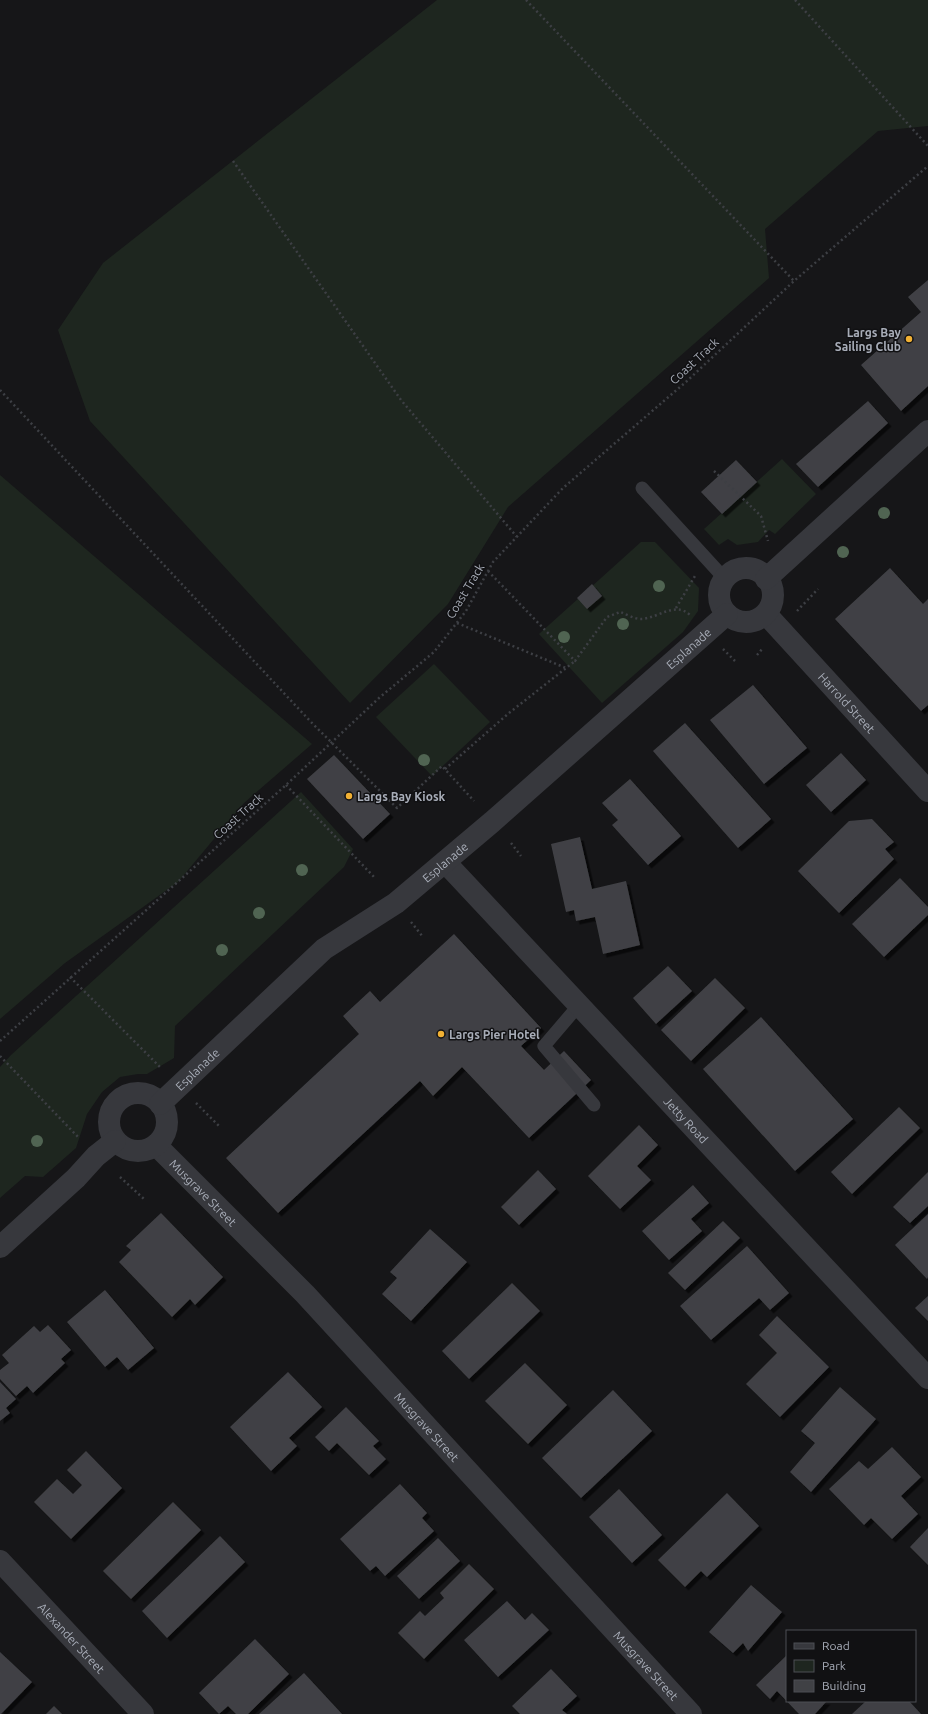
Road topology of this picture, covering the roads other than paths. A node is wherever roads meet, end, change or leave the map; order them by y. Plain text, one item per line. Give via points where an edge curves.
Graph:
1 (928, 431) edge
2 (642, 488) dead end
3 (725, 579) junction
4 (766, 579) junction
5 (727, 614) junction
6 (766, 614) junction
7 (928, 791) edge
8 (445, 862) junction
9 (579, 1005) junction
10 (160, 1104) junction
11 (594, 1105) dead end
12 (115, 1141) junction
13 (156, 1145) junction
14 (0, 1247) edge
15 (928, 1378) edge
16 (0, 1562) edge
17 (143, 1714) edge
18 (691, 1714) edge

1 - 4 street
2 - 3 lane
3 - 4 street via 740,569 757,571
3 - 5 street via 720,599 721,606
4 - 6 street via 773,598
5 - 6 street via 743,622 751,622
5 - 8 street, Esplanade
6 - 7 street, Harrold Street
8 - 9 street, Jetty Road
8 - 10 street, Esplanade via 396,903 324,949
9 - 11 lane via 544,1046
9 - 15 street, Jetty Road
10 - 12 street via 152,1097 142,1094 123,1097 115,1104 108,1123
10 - 13 street via 167,1120 164,1134
12 - 13 street via 122,1147 135,1151
12 - 14 street
13 - 18 street, Musgrave Street via 305,1294
16 - 17 street, Alexander Street

